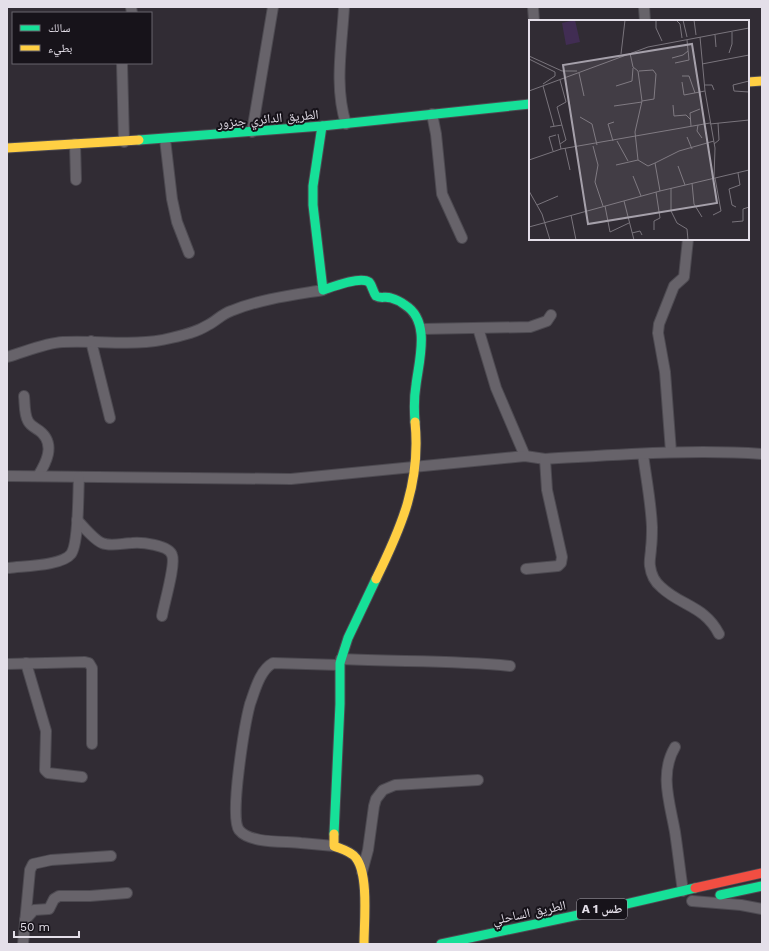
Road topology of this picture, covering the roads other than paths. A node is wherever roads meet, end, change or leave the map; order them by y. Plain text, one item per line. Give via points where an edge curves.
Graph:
1 (273, 7) edge
2 (344, 7) edge
3 (533, 7) edge
4 (644, 7) edge
5 (534, 20) edge
6 (645, 20) edge
7 (122, 64) edge
8 (762, 81) edge
9 (749, 82) edge
10 (529, 104) edge
11 (432, 114) junction
12 (346, 124) junction
13 (322, 126) junction
14 (252, 132) junction
15 (165, 139) junction
16 (124, 142) junction
17 (75, 144) junction
18 (7, 148) edge
19 (76, 180) dead end
20 (462, 238) dead end
21 (688, 240) edge
22 (189, 253) dead end
23 (323, 290) junction
24 (551, 315) dead end
25 (478, 328) junction
26 (421, 329) junction
27 (91, 341) junction
28 (7, 356) edge
29 (24, 396) dead end
30 (110, 418) dead end
31 (671, 452) junction
32 (643, 454) junction
33 (762, 454) edge
34 (525, 456) junction
35 (545, 459) junction
36 (415, 468) junction
37 (7, 476) edge
38 (38, 476) junction
39 (79, 477) junction
40 (77, 520) junction
41 (9, 568) dead end
42 (526, 569) dead end
43 (162, 616) dead end
44 (719, 634) dead end
45 (340, 662) junction
46 (26, 663) junction
47 (7, 664) edge
48 (510, 666) dead end
49 (92, 744) dead end
50 (675, 747) dead end
51 (82, 777) dead end
52 (478, 780) dead end
53 (334, 846) junction
54 (111, 856) dead end
55 (362, 872) junction
56 (762, 873) edge
57 (762, 886) edge
58 (683, 891) junction
59 (127, 893) dead end
60 (689, 901) joint
61 (762, 908) edge
62 (25, 920) junction
63 (23, 944) edge
64 (364, 944) edge
65 (442, 944) edge

1 - 14 street
2 - 12 street via 339,95
3 - 5 street
4 - 6 street
7 - 16 street
8 - 9 main road
10 - 11 main road, الطريق الدائري جنزور
11 - 12 main road, الطريق الدائري جنزور
11 - 20 street via 442,194
12 - 13 main road, الطريق الدائري جنزور
13 - 14 main road, الطريق الدائري جنزور
13 - 23 main road via 313,186 313,205
14 - 15 main road, الطريق الدائري جنزور
15 - 16 main road, الطريق الدائري جنزور
15 - 22 street via 172,199 177,222
16 - 17 main road, الطريق الدائري جنزور
17 - 18 main road, الطريق الدائري جنزور
17 - 19 street
21 - 31 street via 684,277 674,286 658,333 665,372
23 - 26 main road via 366,280 378,297 390,298 407,306 415,315
23 - 27 street via 255,303 221,315 199,330 170,339
24 - 25 street via 547,321 530,327
25 - 26 street
25 - 34 street via 496,388
26 - 36 main road via 414,399 417,449
27 - 28 street via 54,343
27 - 30 street
29 - 38 street via 28,422 42,433 49,443 47,460
31 - 32 street
31 - 33 street
32 - 35 street
32 - 44 street via 651,512 650,565 653,578 676,598 704,614
34 - 35 street
34 - 36 street
35 - 42 street via 548,490 562,563 558,566
36 - 39 street via 290,479
36 - 45 main road via 394,542 349,636
37 - 38 street
38 - 39 street
39 - 40 street
40 - 41 street via 75,541 71,554 65,559
40 - 43 street via 100,543 146,543 170,551 173,555 172,568
45 - 48 street via 474,662
45 - 53 main road
45 - 53 street via 273,663 267,666 250,706 243,740 235,810 237,826 246,836 265,841
46 - 47 street
46 - 49 street via 89,664 92,668
46 - 51 street via 46,731 45,770 48,773
50 - 58 street via 667,766 666,787
52 - 55 street via 395,785 383,790 378,794 374,806
53 - 55 main road via 355,856
54 - 62 street via 51,860 33,864 30,870
55 - 64 main road
56 - 58 main road, الطريق الساحلي / A 1 طس
57 - 60 main road
58 - 65 main road, الطريق الساحلي / A 1 طس
59 - 62 street via 59,896 54,899 49,909 34,910
60 - 61 street
62 - 63 street

